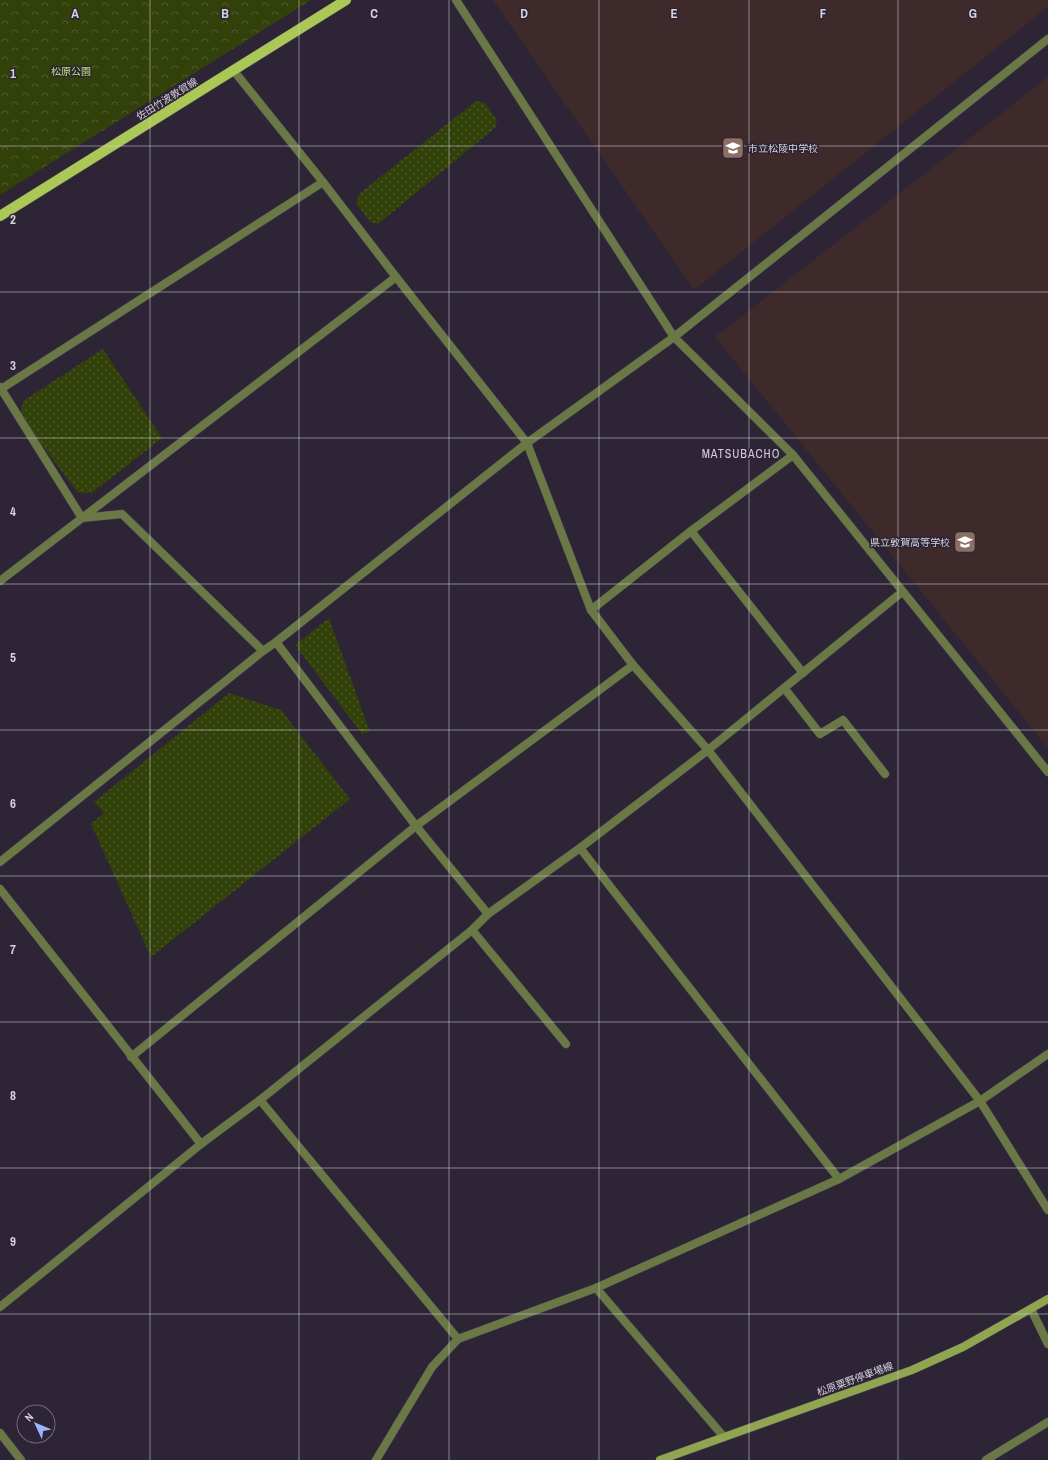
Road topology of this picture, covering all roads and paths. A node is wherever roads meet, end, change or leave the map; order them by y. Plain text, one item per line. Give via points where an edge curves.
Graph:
1 (346, 0) edge
2 (456, 0) edge
3 (1048, 39) edge
4 (234, 71) junction
5 (324, 182) junction
6 (0, 216) edge
7 (396, 277) junction
8 (674, 337) junction
9 (0, 388) edge
10 (527, 443) junction
11 (792, 455) junction
12 (82, 518) junction
13 (691, 531) junction
14 (0, 581) edge
15 (902, 592) junction
16 (592, 610) junction
17 (276, 642) junction
18 (262, 651) junction
19 (633, 665) junction
20 (803, 673) junction
21 (785, 689) junction
22 (708, 750) junction
23 (1048, 772) edge
24 (885, 774) dead end
25 (416, 826) junction
26 (580, 848) junction
27 (0, 862) edge
28 (0, 889) edge
29 (488, 914) junction
30 (472, 930) junction
31 (566, 1044) dead end
32 (1048, 1054) edge
33 (131, 1057) junction
34 (260, 1100) junction
35 (980, 1101) junction
36 (201, 1144) junction
37 (839, 1179) junction
38 (1048, 1210) edge
39 (596, 1288) junction
40 (1048, 1299) edge
41 (0, 1307) edge
42 (1031, 1309) junction
43 (458, 1339) junction
44 (1048, 1344) edge
45 (1048, 1422) edge
46 (0, 1433) edge
47 (724, 1437) junction
48 (21, 1460) edge
49 (376, 1460) edge
50 (660, 1460) edge
51 (986, 1460) edge

1 - 4 main road, 佐田竹波敦賀線
2 - 8 street
3 - 8 street
4 - 5 street
4 - 6 main road, 佐田竹波敦賀線
5 - 7 street
5 - 9 street
7 - 10 street
7 - 12 street
8 - 10 street
8 - 11 street
9 - 12 street
10 - 16 street
10 - 17 street
11 - 13 street
11 - 15 street
12 - 14 street
12 - 18 street via 122,514
13 - 16 street
13 - 20 street
15 - 20 street
15 - 23 street
16 - 19 street
17 - 18 street
17 - 25 street
18 - 27 street
19 - 22 street
19 - 25 street
20 - 21 street
21 - 22 street
21 - 24 street via 820,734 843,720
22 - 26 street
22 - 35 street
25 - 29 street
25 - 33 street
26 - 29 street
26 - 37 street
28 - 33 street
29 - 30 street
30 - 31 street
30 - 34 street
32 - 35 street
33 - 36 street
34 - 36 street
34 - 43 street
35 - 37 street
35 - 38 street
36 - 41 street
37 - 39 street
39 - 43 street
39 - 47 street
40 - 42 main road, 松原粟野停車場線
42 - 44 street
42 - 47 main road, 松原粟野停車場線 via 963,1348 912,1370
43 - 49 street via 432,1367
45 - 51 street
46 - 48 street
47 - 50 main road, 松原粟野停車場線

